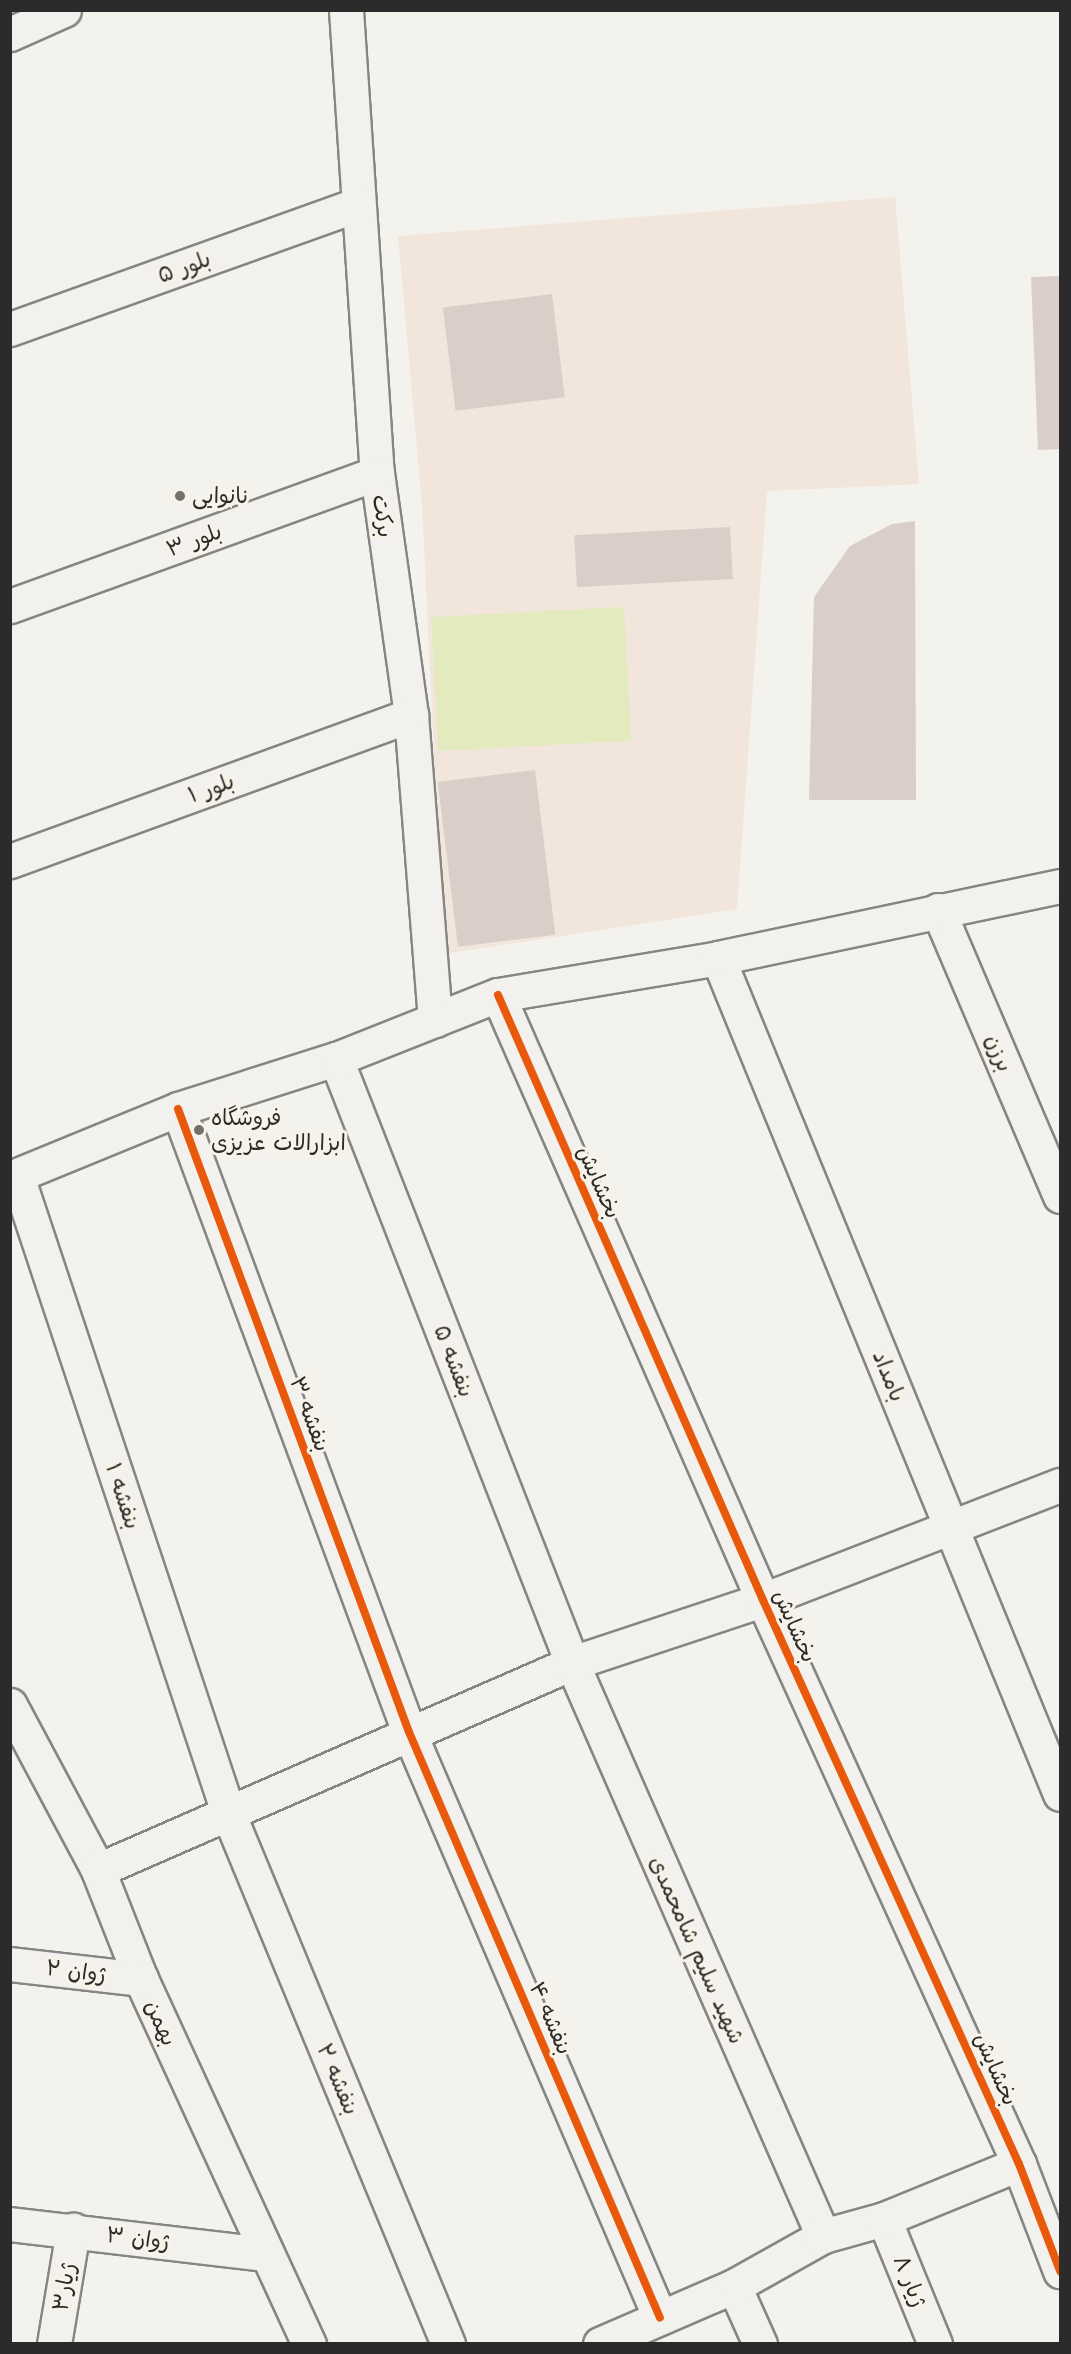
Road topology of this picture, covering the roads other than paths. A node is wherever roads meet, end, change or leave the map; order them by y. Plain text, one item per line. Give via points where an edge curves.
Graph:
1 (64, 10) edge
2 (346, 10) edge
3 (10, 34) edge
4 (357, 205) junction
5 (10, 329) edge
6 (377, 474) junction
7 (10, 606) edge
8 (411, 715) junction
9 (10, 861) edge
10 (1060, 886) edge
11 (938, 910) junction
12 (718, 958) junction
13 (498, 995) junction
14 (435, 1020) junction
15 (336, 1059) junction
16 (178, 1109) junction
17 (14, 1177) edge
18 (1059, 1188) edge
19 (1060, 1485) edge
20 (952, 1530) junction
21 (763, 1600) junction
22 (572, 1663) junction
23 (10, 1705) edge
24 (409, 1732) junction
25 (1060, 1794) edge
26 (229, 1815) junction
27 (98, 1870) junction
28 (10, 1964) edge
29 (141, 1979) junction
30 (1019, 2164) junction
31 (884, 2219) junction
32 (10, 2224) edge
33 (74, 2230) junction
34 (823, 2236) junction
35 (264, 2254) junction
36 (1060, 2271) edge
37 (734, 2286) junction
38 (660, 2318) junction
39 (54, 2343) edge
40 (309, 2343) edge
41 (448, 2343) edge
42 (600, 2343) edge
43 (760, 2343) edge
44 (936, 2343) edge

1 - 3 street
2 - 4 street, برکت
4 - 5 street, بلور ۵
4 - 6 street, برکت
6 - 7 street, بلور ۳
6 - 8 street, برکت
8 - 9 street, بلور ۱
8 - 14 street, برکت
10 - 11 street
11 - 12 street
11 - 18 street, برزن
12 - 13 street
12 - 20 street, بامداد
13 - 14 street
13 - 21 street, بخشایش
14 - 15 street
15 - 16 street
15 - 22 street, بنفشه ۵
16 - 17 street
16 - 24 street, بنفشه ۳
17 - 26 street, بنفشه ۱
19 - 20 street
20 - 21 street
20 - 25 street, بامداد
21 - 22 street
21 - 30 street, بخشایش
22 - 24 street
22 - 34 street, شهید سلیم شامحمدی
23 - 27 street, بهمن
24 - 26 street
24 - 38 street, بنفشه ۴
26 - 27 street
26 - 41 street, بنفشه ۲
27 - 29 street, بهمن
28 - 29 street, ژوان ۲
29 - 35 street, بهمن
30 - 31 street
30 - 36 street, بخشایش
31 - 34 street
31 - 44 street, ژیار ۸
32 - 33 street, ژوان ۳
33 - 35 street, ژوان ۳
33 - 39 street, ژیار۳
34 - 37 street
35 - 40 street, بهمن
37 - 38 street
37 - 43 street
38 - 42 street

